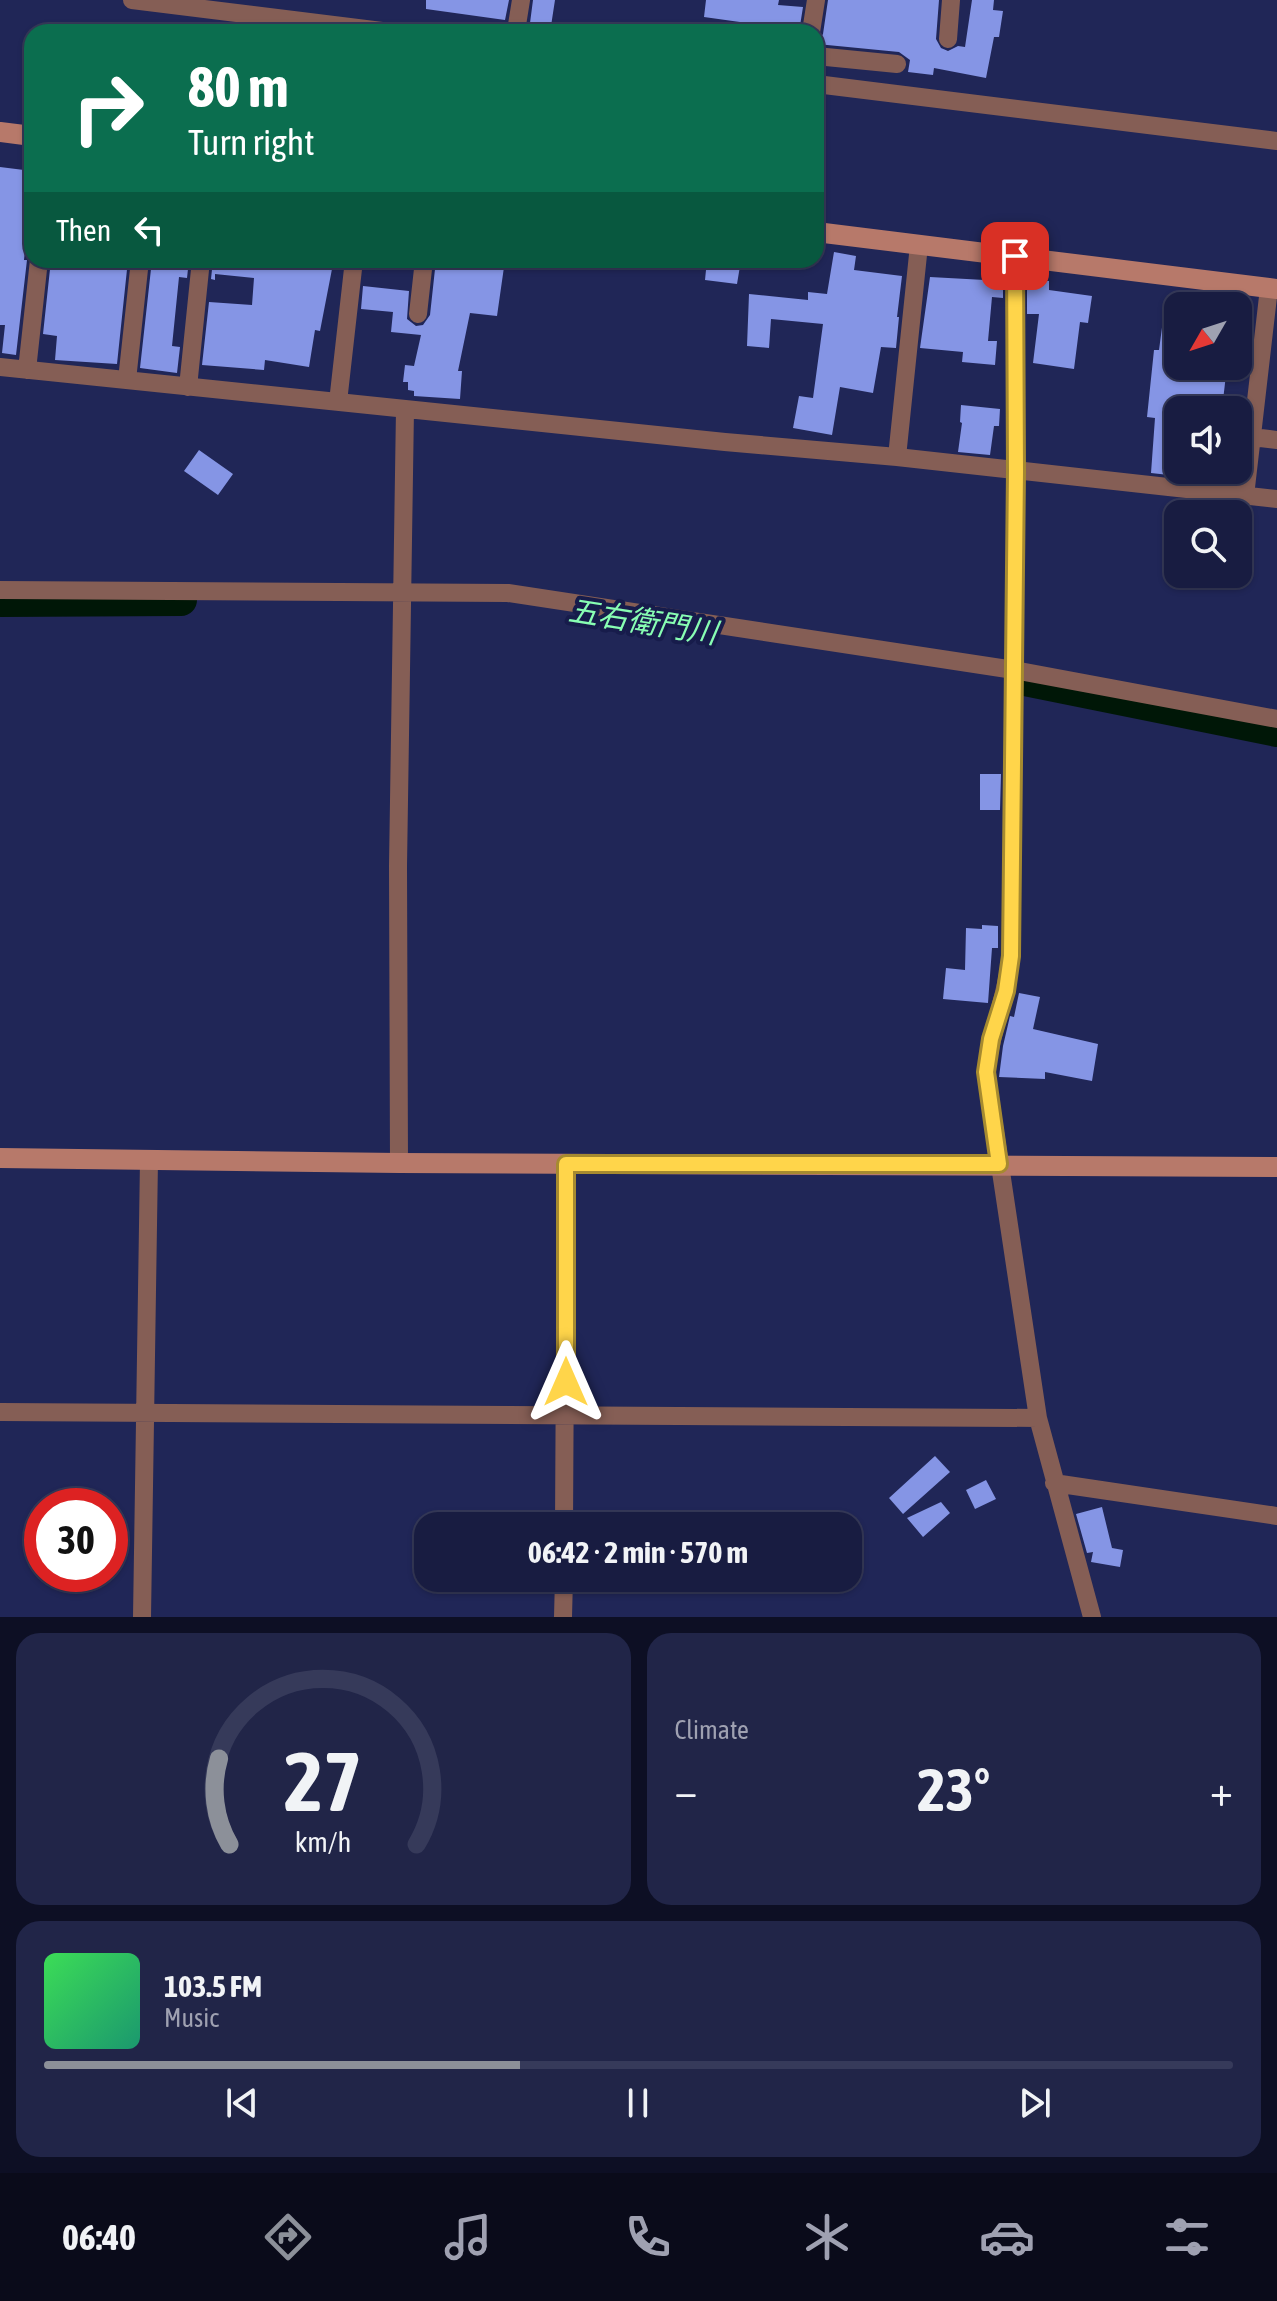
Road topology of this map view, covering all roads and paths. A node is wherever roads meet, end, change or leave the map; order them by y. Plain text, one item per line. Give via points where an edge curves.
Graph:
1 (132, 0) edge
2 (521, 0) edge
3 (816, 0) edge
4 (951, 0) edge
5 (326, 24) edge
6 (517, 24) edge
7 (812, 24) edge
8 (948, 39) dead end
9 (824, 57) edge
10 (897, 64) dead end
11 (824, 85) edge
12 (0, 132) edge
13 (24, 135) edge
14 (1277, 141) edge
15 (824, 233) edge
16 (919, 245) junction
17 (1015, 256) junction
18 (38, 268) edge
19 (139, 268) edge
20 (200, 268) edge
21 (353, 268) edge
22 (423, 268) edge
23 (1273, 289) edge
24 (418, 314) dead end
25 (1270, 346) edge
26 (0, 367) edge
27 (27, 370) junction
28 (127, 380) junction
29 (188, 387) junction
30 (338, 402) junction
31 (405, 409) junction
32 (1252, 437) joint
33 (1277, 440) edge
34 (897, 457) junction
35 (1016, 471) junction
36 (1246, 484) edge
37 (1245, 496) junction
38 (1277, 499) edge
39 (0, 590) edge
40 (403, 591) junction
41 (1014, 670) junction
42 (1277, 719) edge
43 (0, 1158) edge
44 (149, 1160) junction
45 (399, 1163) junction
46 (566, 1164) junction
47 (999, 1164) junction
48 (1277, 1167) edge
49 (0, 1412) edge
50 (143, 1412) junction
51 (566, 1414) junction
52 (1038, 1418) junction
53 (1054, 1483) junction
54 (564, 1512) edge
55 (1277, 1516) edge
56 (564, 1592) edge
57 (142, 1617) edge
58 (563, 1617) edge
59 (1092, 1617) edge

1 - 5 street
2 - 6 street
3 - 7 street
4 - 8 street
9 - 10 street
11 - 14 street
12 - 13 street
15 - 16 street
16 - 17 street
16 - 34 street
17 - 23 street
17 - 35 street
18 - 27 street
19 - 28 street
20 - 29 street
21 - 30 street
22 - 24 street
23 - 25 street
25 - 32 street
26 - 27 street
27 - 28 street
28 - 29 street
29 - 30 street
30 - 31 street
31 - 34 street
31 - 40 street
32 - 33 street
34 - 35 street
35 - 37 street
35 - 41 street
36 - 37 street
37 - 38 street
39 - 40 street
40 - 41 street via 508,593
40 - 45 street
41 - 42 street
41 - 47 street via 1011,956 986,1072
43 - 44 street
44 - 45 street
44 - 50 street
45 - 46 street
46 - 47 street
46 - 51 street
47 - 48 street
47 - 52 street
49 - 50 street
50 - 51 street
50 - 57 street
51 - 52 street
51 - 54 street
52 - 53 street
53 - 55 street
53 - 59 street
56 - 58 street

